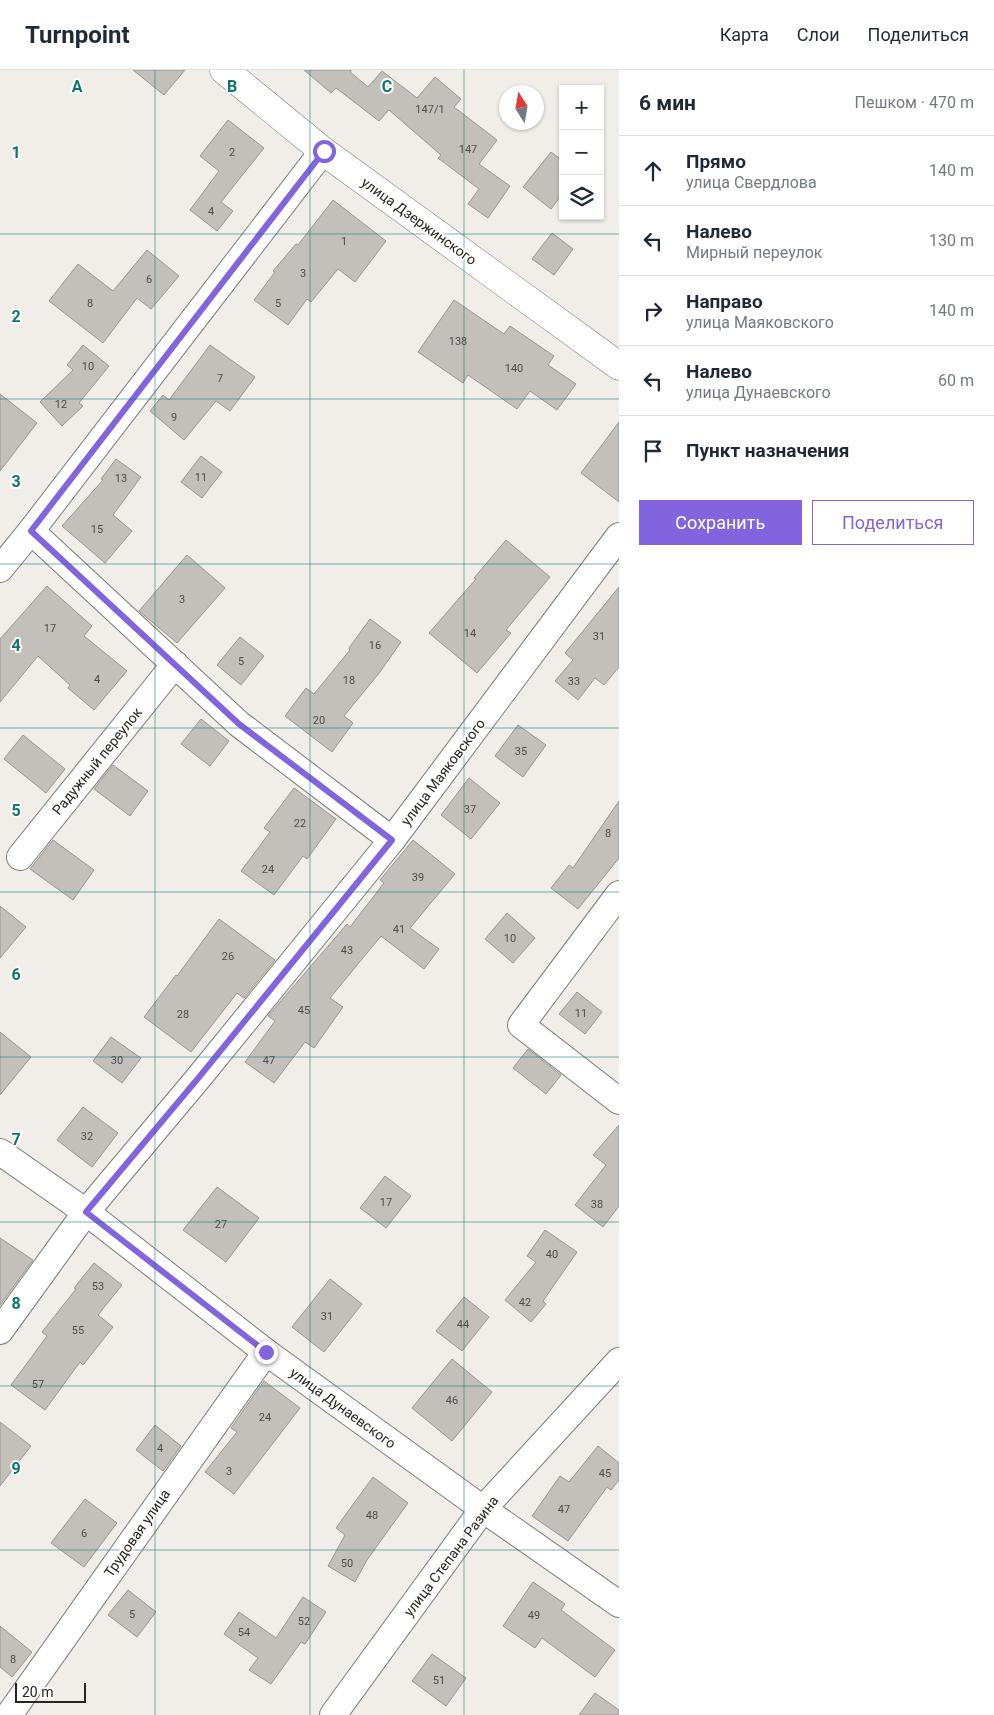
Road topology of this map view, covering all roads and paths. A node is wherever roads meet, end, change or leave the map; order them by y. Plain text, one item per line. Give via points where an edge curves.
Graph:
1 (224, 70) edge
2 (324, 151) junction
3 (619, 366) edge
4 (31, 531) junction
5 (619, 536) edge
6 (0, 569) edge
7 (175, 664) junction
8 (392, 840) junction
9 (20, 857) dead end
10 (619, 894) edge
11 (619, 1101) edge
12 (0, 1152) edge
13 (86, 1212) junction
14 (0, 1331) edge
15 (266, 1352) junction
16 (619, 1361) edge
17 (483, 1509) junction
18 (619, 1604) edge
19 (9, 1715) edge
20 (333, 1715) edge

1 - 2 street, улица Дзержинского
2 - 3 street, улица Дзержинского
2 - 4 street
4 - 6 street
4 - 7 street
5 - 8 street, улица Маяковского
7 - 8 street via 239,724
7 - 9 street, Радужный переулок
8 - 13 street, улица Маяковского
10 - 11 street via 521,1024
12 - 13 street, улица Дунаевского
13 - 14 street, улица Маяковского
13 - 15 street, улица Дунаевского
15 - 17 street, улица Дунаевского
15 - 19 street, Трудовая улица
16 - 17 street, улица Степана Разина
17 - 18 street, улица Дунаевского
17 - 20 street, улица Степана Разина

